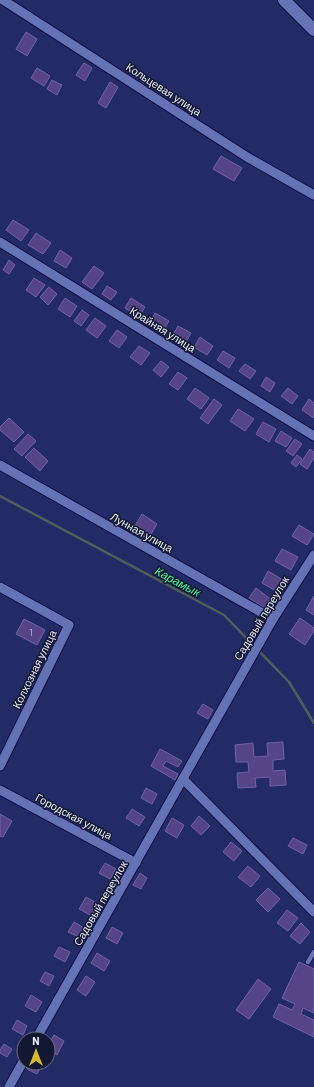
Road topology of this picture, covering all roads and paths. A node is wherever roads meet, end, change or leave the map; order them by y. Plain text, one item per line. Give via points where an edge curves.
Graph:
1 (3, 0) edge
2 (284, 0) edge
3 (291, 0) edge
4 (314, 22) edge
5 (314, 30) edge
6 (314, 195) edge
7 (0, 242) edge
8 (314, 436) edge
9 (0, 465) edge
10 (314, 555) edge
11 (0, 587) edge
12 (273, 619) junction
13 (0, 766) edge
14 (183, 779) junction
15 (0, 790) edge
16 (136, 863) junction
17 (314, 912) edge
18 (314, 952) edge
19 (308, 962) dead end
20 (41, 1031) edge
21 (18, 1071) edge
22 (9, 1087) edge

1 - 6 street, Кольцевая улица via 247,157
2 - 5 main road
3 - 4 main road
7 - 8 street, Крайняя улица
9 - 12 street, Лунная улица
10 - 12 street, Садовый переулок
11 - 13 street, Колхозная улица via 69,625
12 - 14 street, Садовый переулок
14 - 16 street, Садовый переулок
14 - 17 street
15 - 16 street, Городская улица
16 - 20 street, Садовый переулок
18 - 19 lane
21 - 22 street

